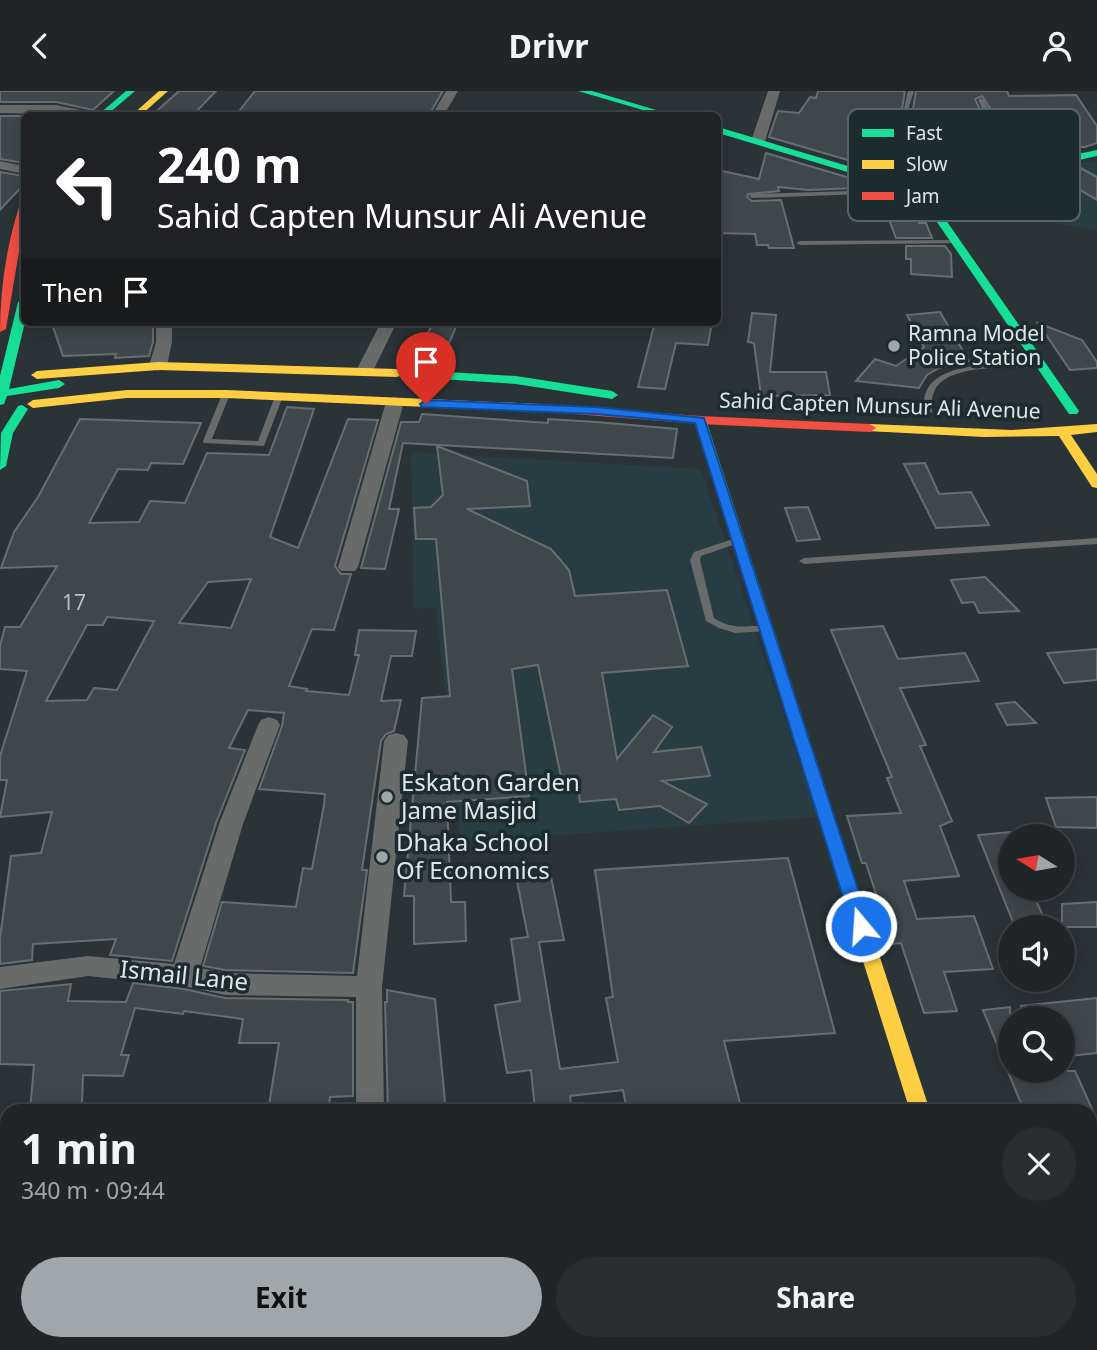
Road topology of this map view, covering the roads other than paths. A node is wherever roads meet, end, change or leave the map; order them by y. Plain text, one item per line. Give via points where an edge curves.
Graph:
1 (32, 91) edge
2 (131, 91) edge
3 (141, 91) edge
4 (154, 91) edge
5 (164, 91) edge
6 (452, 91) edge
7 (582, 91) edge
8 (774, 91) edge
9 (911, 91) edge
10 (981, 100) dead end
11 (5, 109) edge
12 (906, 109) edge
13 (985, 109) edge
14 (72, 112) edge
15 (106, 112) edge
16 (116, 112) edge
17 (129, 112) edge
18 (140, 112) edge
19 (440, 112) edge
20 (656, 112) edge
21 (721, 131) edge
22 (758, 141) junction
23 (0, 165) edge
24 (21, 169) edge
25 (848, 169) edge
26 (848, 193) edge
27 (752, 196) dead end
28 (21, 198) edge
29 (21, 217) edge
30 (942, 221) edge
31 (17, 230) junction
32 (0, 241) edge
33 (956, 242) junction
34 (800, 243) dead end
35 (0, 263) edge
36 (21, 312) edge
37 (34, 326) edge
38 (164, 326) edge
39 (387, 326) edge
40 (0, 329) edge
41 (29, 366) junction
42 (158, 366) junction
43 (1040, 366) junction
44 (365, 371) junction
45 (0, 372) edge
46 (150, 393) junction
47 (0, 394) edge
48 (226, 394) junction
49 (604, 395) junction
50 (279, 396) junction
51 (628, 396) dead end
52 (526, 397) junction
53 (395, 402) junction
54 (0, 403) edge
55 (27, 406) junction
56 (1094, 407) dead end
57 (596, 411) junction
58 (1073, 411) junction
59 (921, 412) joint
60 (0, 413) edge
61 (945, 413) dead end
62 (1048, 413) dead end
63 (700, 420) junction
64 (1097, 428) edge
65 (1063, 433) junction
66 (0, 465) edge
67 (1097, 484) edge
68 (739, 540) junction
69 (1097, 541) edge
70 (804, 561) dead end
71 (348, 567) dead end
72 (767, 629) junction
73 (269, 725) dead end
74 (396, 741) dead end
75 (184, 975) junction
76 (0, 978) edge
77 (369, 987) junction
78 (370, 1104) edge
79 (918, 1104) edge

1 - 11 street
2 - 15 main road
3 - 16 main road
4 - 17 main road
5 - 18 main road
6 - 19 street
7 - 20 main road
8 - 22 street
9 - 12 lane
10 - 13 lane
11 - 14 street
21 - 22 main road
22 - 25 main road
23 - 24 street
26 - 27 lane
28 - 32 main road
29 - 31 main road
30 - 33 main road
31 - 35 main road via 6,243
31 - 40 main road
33 - 34 lane
33 - 43 main road
36 - 54 main road
37 - 41 main road
38 - 42 street
39 - 44 street
41 - 42 main road
41 - 45 main road
41 - 55 main road via 43,379 45,391
42 - 44 main road
42 - 46 main road
43 - 58 main road
43 - 59 lane via 961,370 946,375 936,380
44 - 49 main road via 516,380
46 - 48 main road, Sahid Capten Munsur Ali Avenue
46 - 55 main road, Sahid Capten Munsur Ali Avenue via 76,397
47 - 52 main road via 58,384 142,379 374,383
48 - 50 main road, Sahid Capten Munsur Ali Avenue
48 - 50 lane via 207,442 261,444
49 - 51 main road
49 - 52 main road
50 - 53 main road, Sahid Capten Munsur Ali Avenue
52 - 54 main road via 138,388
52 - 57 main road
53 - 57 main road, Sahid Capten Munsur Ali Avenue
53 - 71 street
55 - 60 main road, Sahid Capten Munsur Ali Avenue
55 - 66 main road via 7,433
56 - 58 main road, Sahid Capten Munsur Ali Avenue
57 - 63 main road, Sahid Capten Munsur Ali Avenue
58 - 62 main road, Sahid Capten Munsur Ali Avenue
59 - 61 main road, Sahid Capten Munsur Ali Avenue
63 - 65 main road, Sahid Capten Munsur Ali Avenue
63 - 68 main road
64 - 65 main road, Sahid Capten Munsur Ali Avenue
65 - 67 main road
68 - 72 main road
68 - 72 lane via 697,554 709,619 721,628 738,631
69 - 70 lane
72 - 79 main road
73 - 75 street via 231,824
74 - 77 street
75 - 76 street, Ismail Lane via 88,966
75 - 77 street, Ismail Lane via 225,984
77 - 78 street

